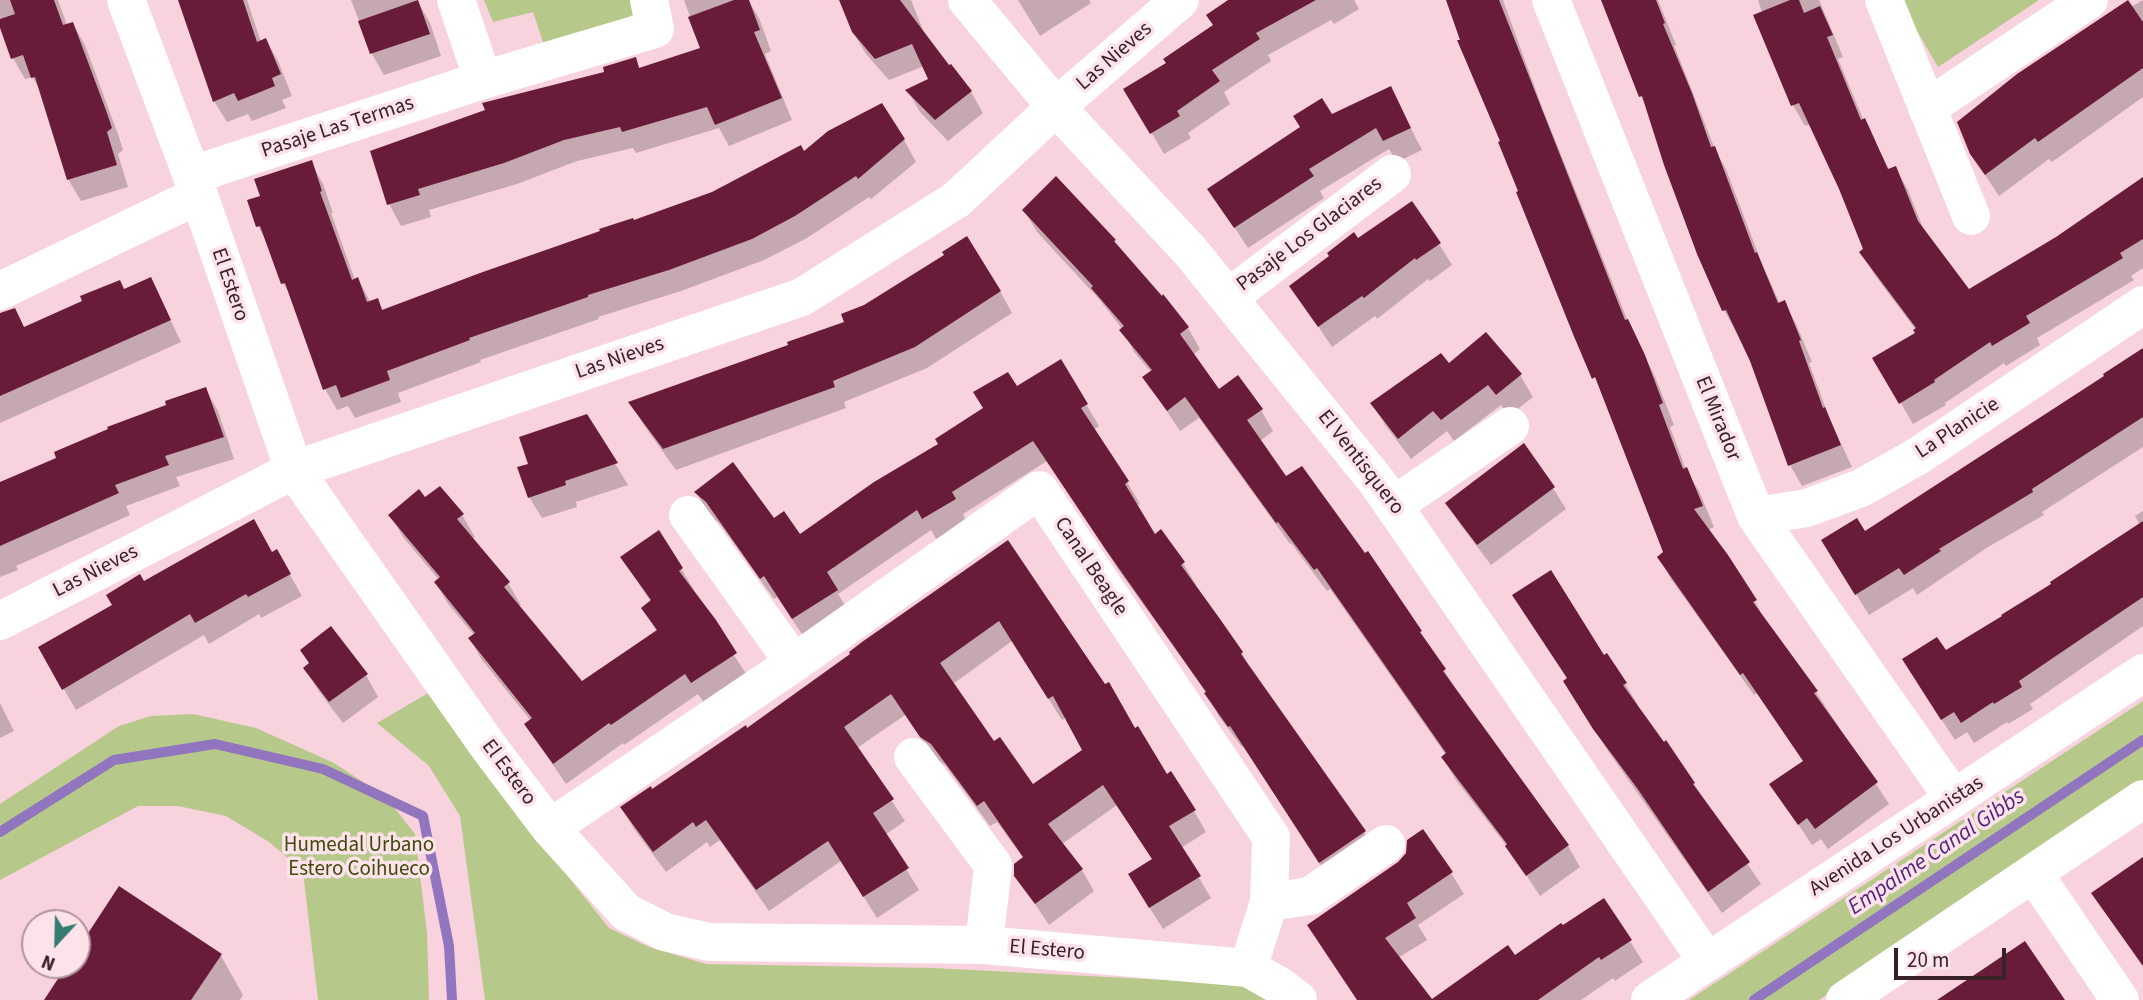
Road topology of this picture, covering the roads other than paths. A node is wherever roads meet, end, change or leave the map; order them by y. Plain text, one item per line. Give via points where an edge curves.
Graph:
1 (126, 0) edge
2 (456, 0) edge
3 (649, 0) edge
4 (967, 0) edge
5 (1180, 0) edge
6 (1551, 0) edge
7 (1884, 0) edge
8 (2090, 0) edge
9 (483, 80) junction
10 (1056, 107) junction
11 (1927, 108) junction
12 (1392, 174) dead end
13 (195, 185) junction
14 (1971, 216) dead end
15 (0, 291) edge
16 (1229, 297) junction
17 (2143, 305) edge
18 (1510, 426) dead end
19 (294, 470) junction
20 (1394, 505) junction
21 (688, 515) dead end
22 (1756, 516) junction
23 (0, 621) edge
24 (794, 663) junction
25 (2143, 673) edge
26 (913, 758) dead end
27 (1954, 799) junction
28 (2143, 799) edge
29 (550, 828) junction
30 (1386, 844) dead end
31 (2034, 874) junction
32 (1269, 902) junction
33 (984, 945) junction
34 (1707, 961) junction
35 (1248, 968) junction
36 (1298, 1000) edge
37 (1650, 1000) edge
38 (1845, 1000) edge
39 (2120, 1000) edge

1 - 13 street, El Estero
2 - 9 street
3 - 9 street, Pasaje Las Termas via 655,29
4 - 10 street, El Ventisquero
5 - 10 street, Las Nieves
6 - 22 street, El Mirador
7 - 11 street
8 - 11 street
9 - 13 street, Pasaje Las Termas
10 - 16 street, El Ventisquero
10 - 19 street, Las Nieves via 956,200 802,297
11 - 14 street
12 - 16 street, Pasaje Los Glaciares
13 - 15 street, Pasaje Las Termas
13 - 19 street, El Estero
16 - 20 street, El Ventisquero
17 - 22 street, La Planicie via 1918,456 1861,488 1807,508
18 - 20 street
19 - 23 street, Las Nieves
19 - 29 street, El Estero
20 - 34 street, El Ventisquero
21 - 24 street
22 - 27 street, El Mirador
24 - 29 street, Canal Beagle
24 - 32 street, Canal Beagle via 1039,491 1271,837
25 - 27 street, Avenida Los Urbanistas
26 - 33 street via 993,865
27 - 34 street, Avenida Los Urbanistas
28 - 31 street
29 - 33 street, El Estero via 626,912 665,932 709,942
30 - 32 street via 1310,896
31 - 38 street
31 - 39 street
32 - 35 street, Canal Beagle
33 - 35 street, El Estero
34 - 37 street, Avenida Los Urbanistas
35 - 36 street, El Estero

